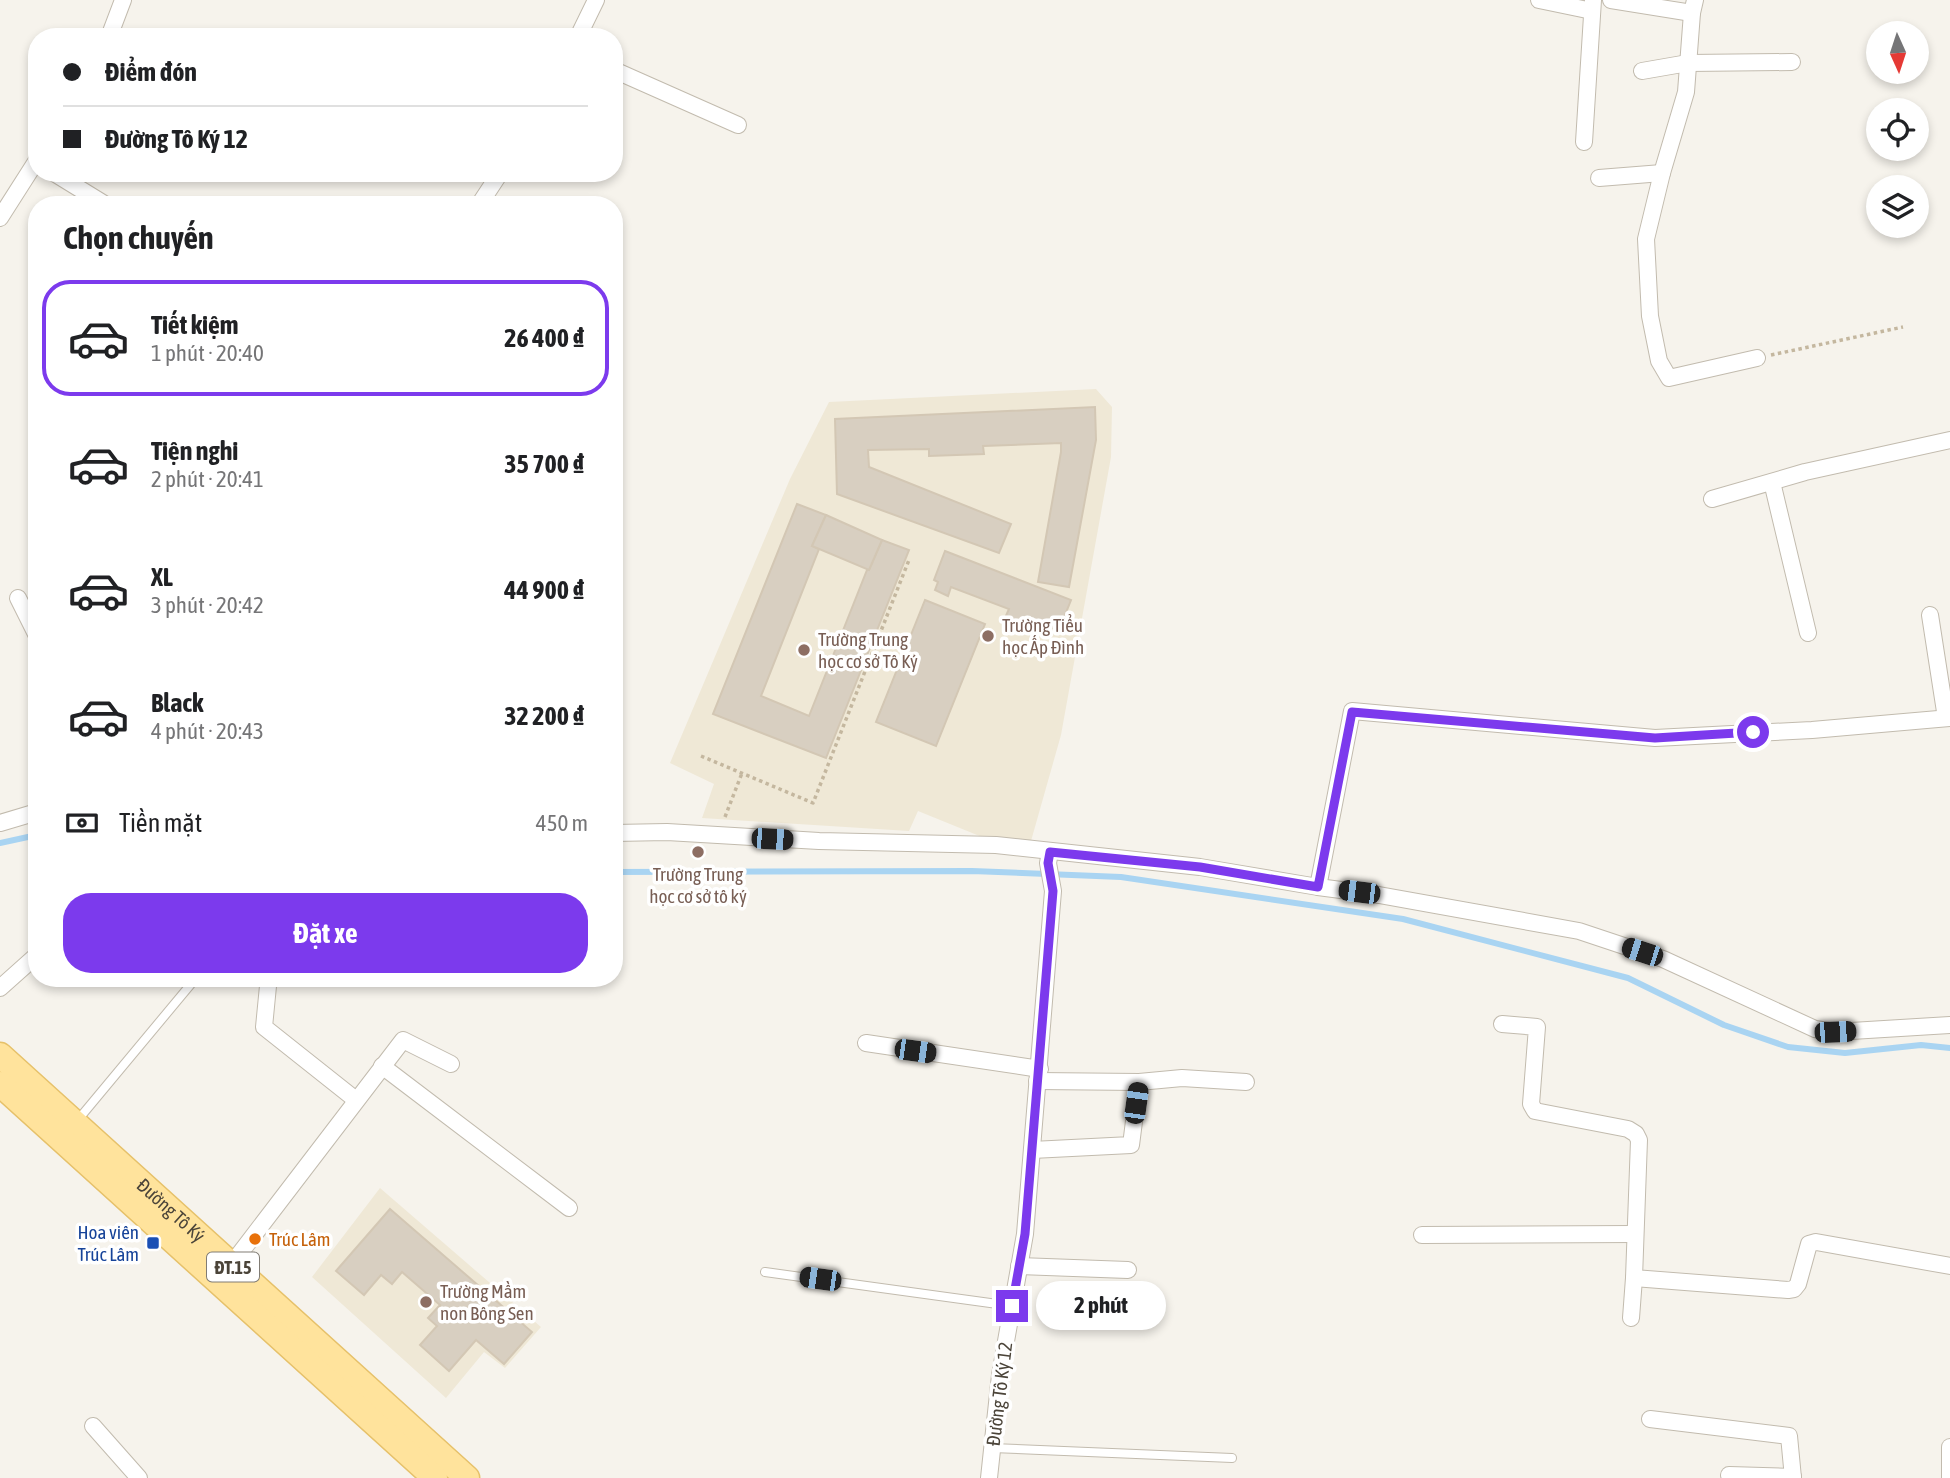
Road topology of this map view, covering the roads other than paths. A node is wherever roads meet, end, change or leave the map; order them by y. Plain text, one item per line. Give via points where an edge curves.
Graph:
1 (123, 0) edge
2 (596, 0) edge
3 (1539, 0) edge
4 (1611, 0) edge
5 (1592, 5) edge
6 (1694, 6) edge
7 (112, 28) edge
8 (582, 28) edge
9 (1792, 62) dead end
10 (1688, 63) junction
11 (1642, 71) dead end
12 (623, 74) edge
13 (738, 125) dead end
14 (1584, 142) dead end
15 (1662, 173) junction
16 (28, 174) edge
17 (1599, 178) dead end
18 (69, 182) edge
19 (91, 196) edge
20 (0, 218) edge
21 (1757, 358) road end
22 (1950, 440) edge
23 (1772, 482) junction
24 (1712, 499) dead end
25 (18, 598) dead end
26 (1930, 615) dead end
27 (28, 618) edge
28 (1808, 633) dead end
29 (1948, 718) edge
30 (28, 815) edge
31 (0, 823) edge
32 (623, 833) edge
33 (1049, 858) junction
34 (1318, 887) junction
35 (28, 963) edge
36 (189, 987) edge
37 (268, 987) edge
38 (0, 988) edge
39 (1502, 1024) dead end
40 (1950, 1026) edge
41 (866, 1043) dead end
42 (0, 1055) edge
43 (451, 1064) dead end
44 (382, 1066) junction
45 (1039, 1075) junction
46 (1139, 1082) junction
47 (1246, 1082) dead end
48 (0, 1084) edge
49 (356, 1100) junction
50 (76, 1123) junction
51 (1032, 1150) junction
52 (569, 1208) dead end
53 (1635, 1234) junction
54 (1422, 1235) dead end
55 (231, 1265) junction
56 (1019, 1266) junction
57 (1950, 1266) edge
58 (1128, 1270) dead end
59 (765, 1272) dead end
60 (1634, 1278) junction
61 (1012, 1306) junction
62 (1631, 1318) dead end
63 (1650, 1419) dead end
64 (93, 1426) dead end
65 (1950, 1447) edge
66 (992, 1448) junction
67 (1232, 1458) dead end
68 (1729, 1475) dead end
69 (1793, 1477) edge
70 (139, 1478) edge
71 (435, 1478) edge
72 (466, 1478) edge
73 (989, 1478) edge
74 (1950, 1478) edge

1 - 7 street
2 - 8 street
3 - 5 street
4 - 6 street
5 - 14 street
6 - 10 street
9 - 10 street
10 - 11 street
10 - 15 street via 1686,92
12 - 13 street
15 - 17 street
15 - 21 street via 1646,239 1650,316 1659,361 1669,378
16 - 20 street
18 - 19 street
22 - 23 street
23 - 24 street
23 - 28 street
25 - 27 street
26 - 29 street
29 - 34 street via 1655,738 1352,712
30 - 31 street
32 - 33 street via 996,845
33 - 34 street via 1200,867
33 - 45 street, Đường Tô Ký 12 via 1053,891
34 - 40 street via 1579,931 1663,959 1815,1029
35 - 38 street
36 - 50 lane
37 - 49 street via 264,1027
39 - 53 street via 1536,1027 1531,1104 1535,1111 1636,1134
41 - 45 street
42 - 50 main road, Đường Tô Ký / ĐT.15
43 - 44 street via 403,1040
44 - 49 street
44 - 52 street
45 - 46 street
45 - 51 street, Đường Tô Ký 12
46 - 47 street via 1182,1077
46 - 51 street via 1131,1145
48 - 71 main road, Đường Tô Ký / ĐT.15
49 - 55 street
50 - 55 main road, Đường Tô Ký / ĐT.15
51 - 56 street, Đường Tô Ký 12
53 - 54 street
53 - 60 street
55 - 72 main road, Đường Tô Ký / ĐT.15
56 - 58 street
56 - 61 street, Đường Tô Ký 12
57 - 60 street via 1816,1242 1809,1244 1794,1289
59 - 61 lane
60 - 62 street
61 - 66 street, Đường Tô Ký 12
63 - 69 street via 1789,1436
64 - 70 street
65 - 74 street
66 - 67 lane
66 - 73 street, Đường Tô Ký 12
68 - 69 street

